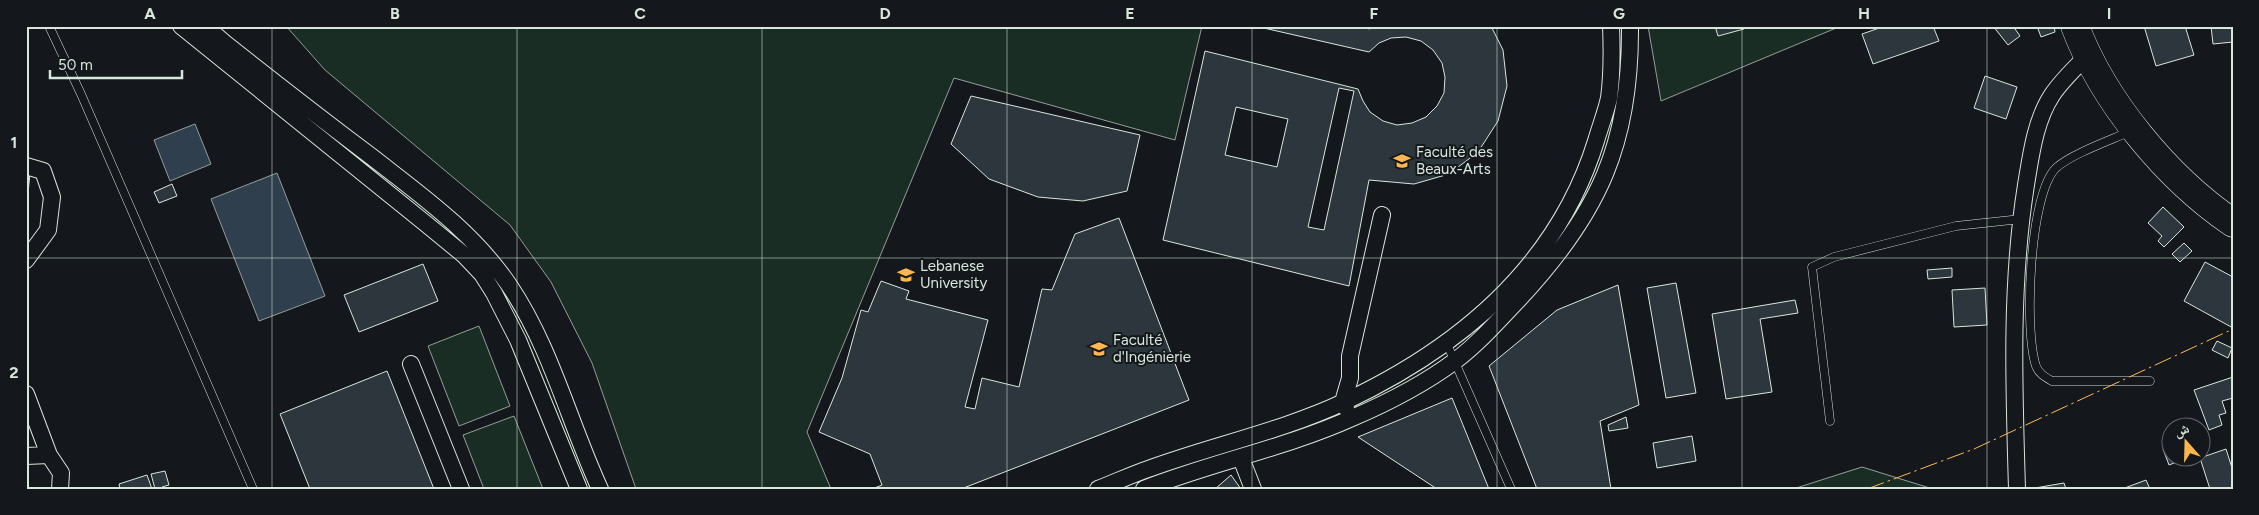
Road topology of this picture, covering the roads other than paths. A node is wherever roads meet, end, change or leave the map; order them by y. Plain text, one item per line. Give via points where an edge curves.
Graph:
1 (48, 26) edge
2 (181, 26) edge
3 (206, 26) edge
4 (1611, 26) edge
5 (1630, 26) edge
6 (2075, 26) edge
7 (2088, 55) junction
8 (258, 69) junction
9 (239, 74) junction
10 (2135, 130) junction
11 (26, 166) edge
12 (1382, 215) dead end
13 (2021, 219) junction
14 (2233, 223) edge
15 (26, 260) edge
16 (1447, 344) junction
17 (1455, 361) junction
18 (411, 364) dead end
19 (2150, 380) dead end
20 (26, 394) edge
21 (1344, 402) junction
22 (1351, 419) junction
23 (1830, 421) dead end
24 (50, 455) junction
25 (26, 456) edge
26 (1241, 458) junction
27 (60, 489) edge
28 (253, 489) edge
29 (461, 489) edge
30 (579, 489) edge
31 (600, 489) edge
32 (1098, 489) edge
33 (1144, 489) edge
34 (1253, 489) edge
35 (1511, 489) edge
36 (2017, 489) edge

1 - 28 lane via 81,94
2 - 9 street
3 - 8 street
4 - 16 street via 1609,98 1578,191 1536,258 1511,286
5 - 17 street via 1628,95 1621,129 1596,196 1548,268 1488,332
6 - 7 highway
7 - 10 highway
7 - 13 street via 2052,95 2038,125
8 - 9 street
8 - 31 street via 437,208 461,228 494,264 526,311 539,338
9 - 30 street via 458,250 482,274 507,317
10 - 14 highway via 2197,195
10 - 19 lane via 2066,161 2048,179 2034,239 2029,284 2032,342 2037,367 2052,381
11 - 15 street via 43,171 52,197 48,230
12 - 21 street via 1350,356 1350,378
13 - 23 lane via 1956,226 1834,257 1812,267
13 - 36 street via 2014,339
16 - 17 lane
16 - 21 street
17 - 22 street
17 - 35 lane
18 - 29 street
20 - 24 street
21 - 22 street
21 - 32 street
22 - 26 street
24 - 25 street
24 - 27 street via 61,473
26 - 33 street
26 - 34 street

